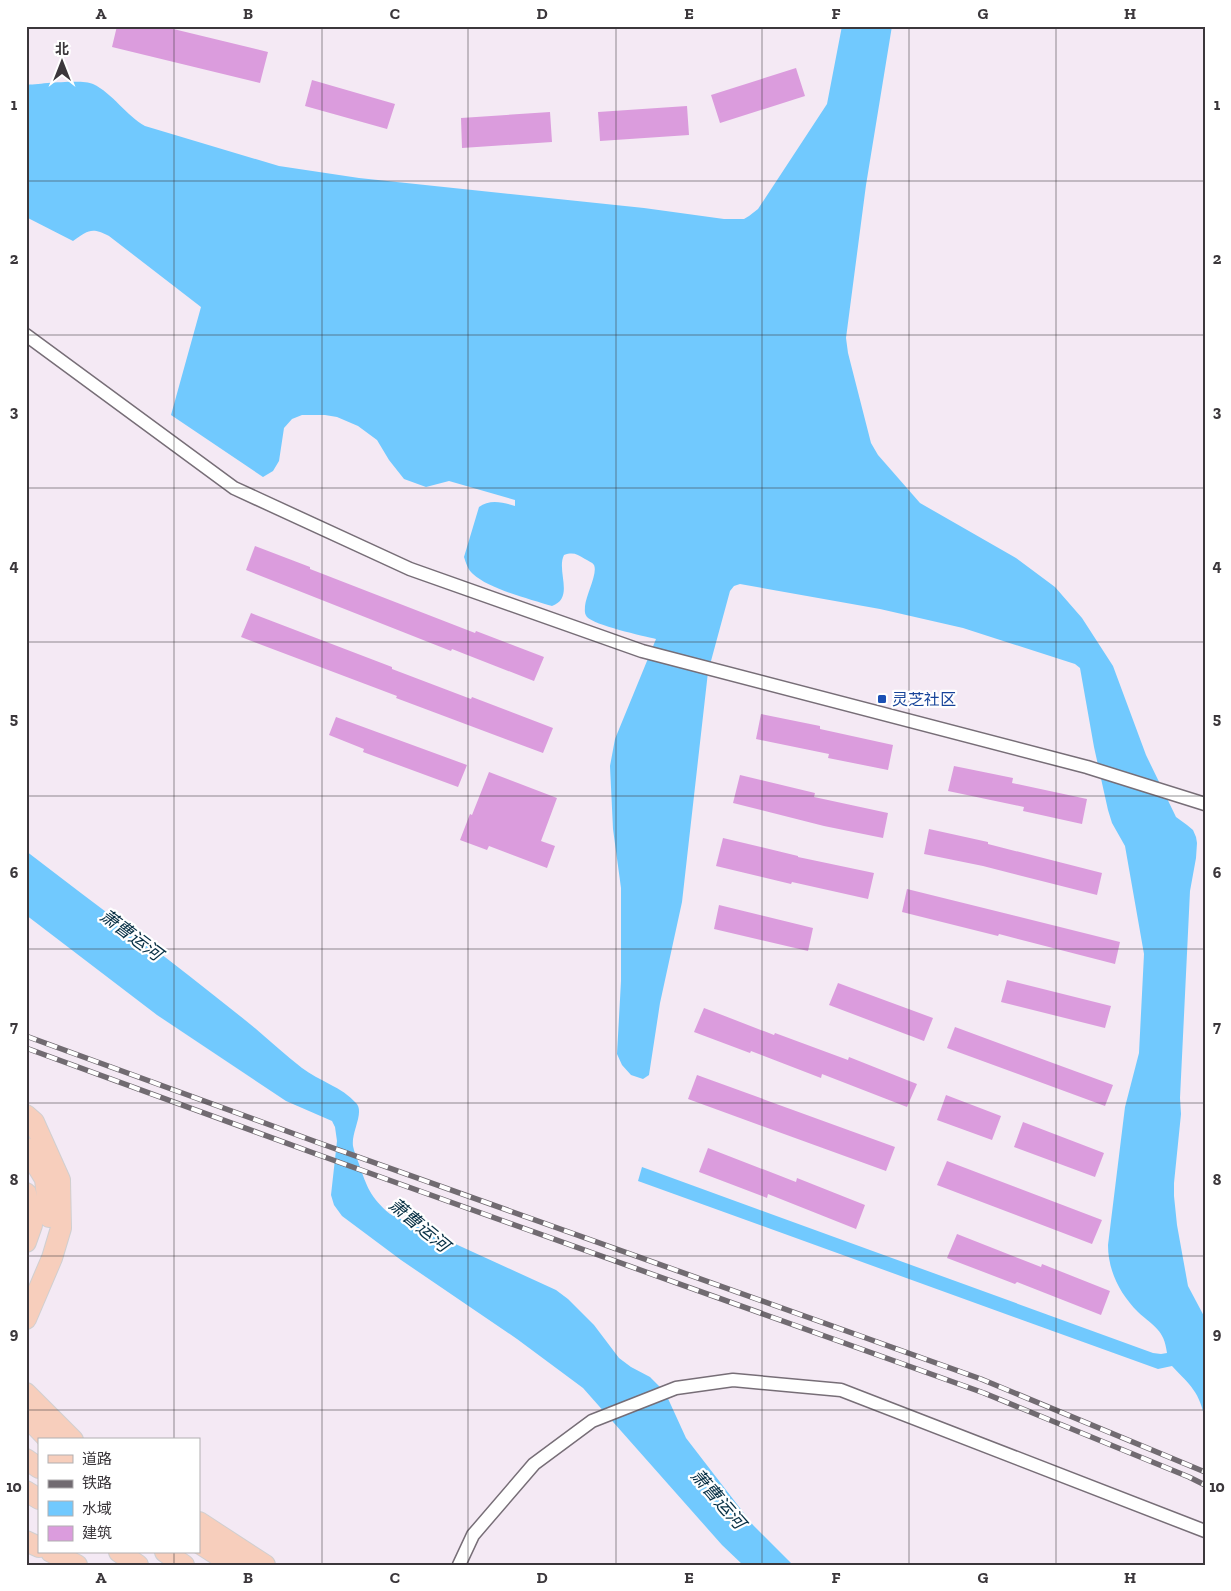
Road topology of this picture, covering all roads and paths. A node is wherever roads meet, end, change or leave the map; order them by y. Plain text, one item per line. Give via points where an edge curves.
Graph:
1 (26, 335) edge
2 (1205, 804) edge
3 (26, 1115) edge
4 (26, 1148) edge
5 (26, 1193) edge
6 (26, 1242) edge
7 (26, 1294) edge
8 (26, 1319) edge
9 (26, 1393) edge
10 (26, 1416) edge
11 (47, 1438) edge
12 (71, 1438) edge
13 (26, 1459) edge
14 (38, 1467) edge
15 (26, 1490) edge
16 (38, 1498) edge
17 (26, 1499) edge
18 (38, 1504) edge
19 (200, 1523) edge
20 (1205, 1531) edge
21 (26, 1541) edge
22 (200, 1544) edge
23 (38, 1546) edge
24 (55, 1554) edge
25 (122, 1554) edge
26 (168, 1554) edge
27 (77, 1565) edge
28 (138, 1565) edge
29 (184, 1565) edge
30 (233, 1565) edge
31 (266, 1565) edge
32 (459, 1565) edge

1 - 2 street via 234,488 410,569 642,651 1088,767
3 - 8 main road via 34,1122 60,1180 60,1228 52,1258
4 - 7 main road via 45,1179 50,1227 44,1258
5 - 6 main road via 32,1225
9 - 12 main road
10 - 11 main road
13 - 14 main road
15 - 16 main road
17 - 18 main road
19 - 31 main road
20 - 32 street via 841,1390 733,1380 676,1388 592,1422 534,1464 473,1535
21 - 23 main road
22 - 30 main road
24 - 27 main road
25 - 28 main road
26 - 29 main road

